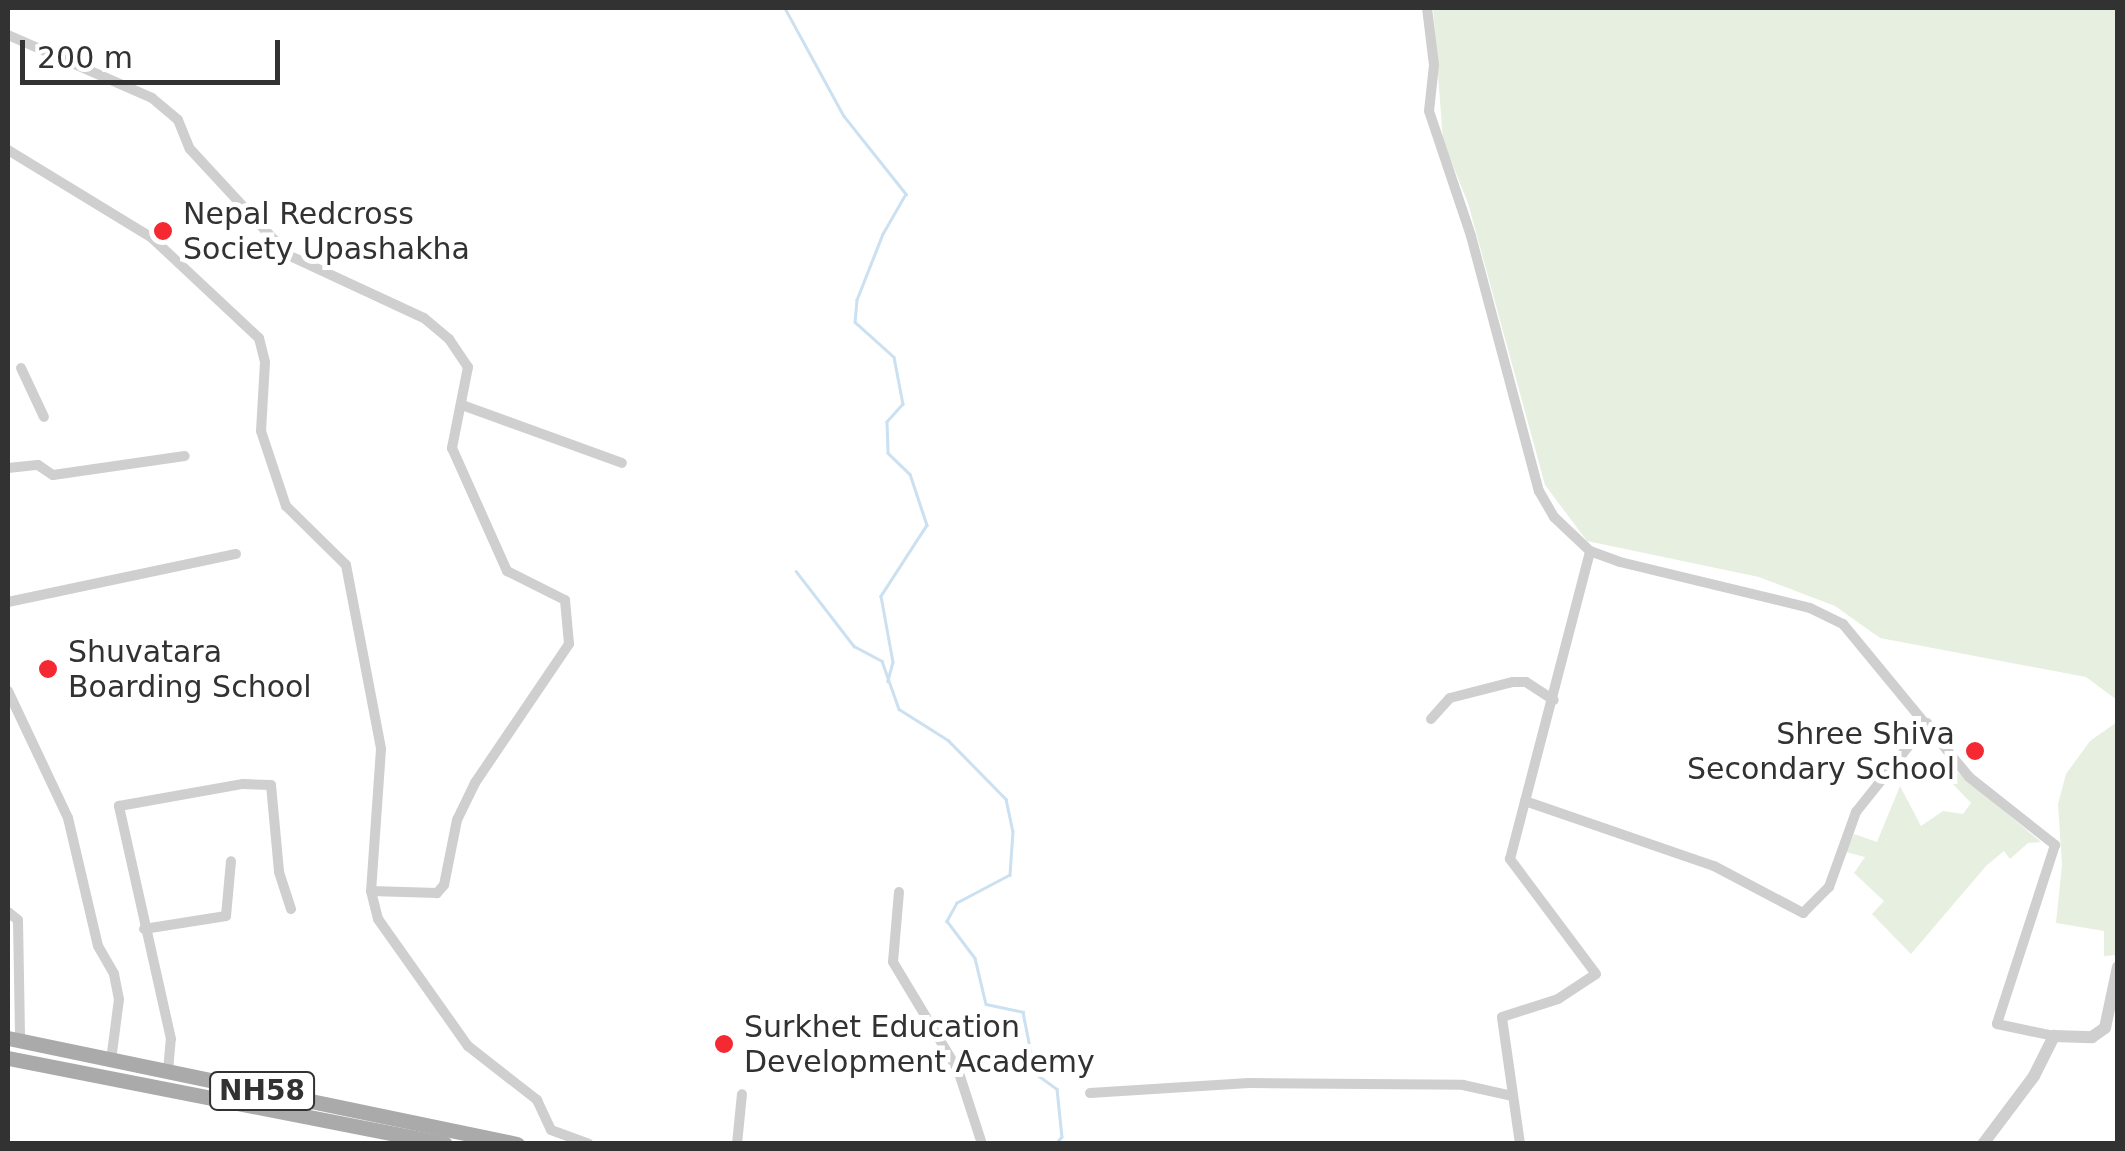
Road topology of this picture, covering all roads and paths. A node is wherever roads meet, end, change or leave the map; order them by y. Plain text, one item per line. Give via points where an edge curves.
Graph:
1 (1426, 8) edge
2 (8, 36) edge
3 (8, 150) edge
4 (21, 368) dead end
5 (462, 406) junction
6 (44, 416) dead end
7 (186, 456) dead end
8 (622, 463) dead end
9 (8, 468) edge
10 (1590, 550) junction
11 (236, 554) dead end
12 (8, 602) edge
13 (8, 690) edge
14 (1554, 700) junction
15 (1431, 719) dead end
16 (1927, 724) junction
17 (1526, 801) junction
18 (232, 862) dead end
19 (371, 891) junction
20 (899, 892) dead end
21 (291, 909) dead end
22 (8, 912) edge
23 (144, 928) junction
24 (2118, 967) edge
25 (2054, 1036) junction
26 (14, 1039) edge
27 (8, 1058) edge
28 (111, 1062) junction
29 (168, 1071) junction
30 (1090, 1093) dead end
31 (742, 1094) dead end
32 (1512, 1096) junction
33 (445, 1144) edge
34 (517, 1144) edge
35 (589, 1144) edge
36 (737, 1144) edge
37 (982, 1144) edge
38 (1520, 1144) edge
39 (1983, 1144) edge

1 - 10 street via 1434,65 1429,112 1471,236 1538,490 1569,535
2 - 5 street via 152,98 288,255 424,318 468,366
3 - 19 street via 152,238 262,344 261,431 286,506 346,565 382,749
4 - 6 street
5 - 8 street
5 - 19 street via 452,448 500,556 507,571 565,600 569,644 476,783 457,820 444,885 437,893
7 - 9 street via 53,474 38,464
10 - 14 street
10 - 16 street via 1810,608 1843,624
11 - 12 street
13 - 28 street via 68,818 98,946 114,974 119,1000
14 - 15 street via 1526,682 1513,682 1450,698
14 - 17 street
16 - 17 street via 1856,812 1829,888 1803,914 1714,866
16 - 25 street via 1969,777 2055,845 1997,1024
17 - 32 street via 1510,859 1596,974 1558,999 1502,1017
18 - 23 street via 226,916
19 - 35 street via 389,941 468,1046 537,1100 551,1130
20 - 37 street via 894,962 958,1070
21 - 23 street via 279,872 270,785 243,784 119,806
22 - 26 street via 18,920
23 - 29 street via 171,1039
24 - 25 street via 2100,1034
25 - 39 street
26 - 28 main road, NH58
27 - 33 main road, NH58
28 - 29 main road, NH58
29 - 34 main road, NH58
30 - 32 street via 1249,1082 1463,1085
31 - 36 street
32 - 38 street

